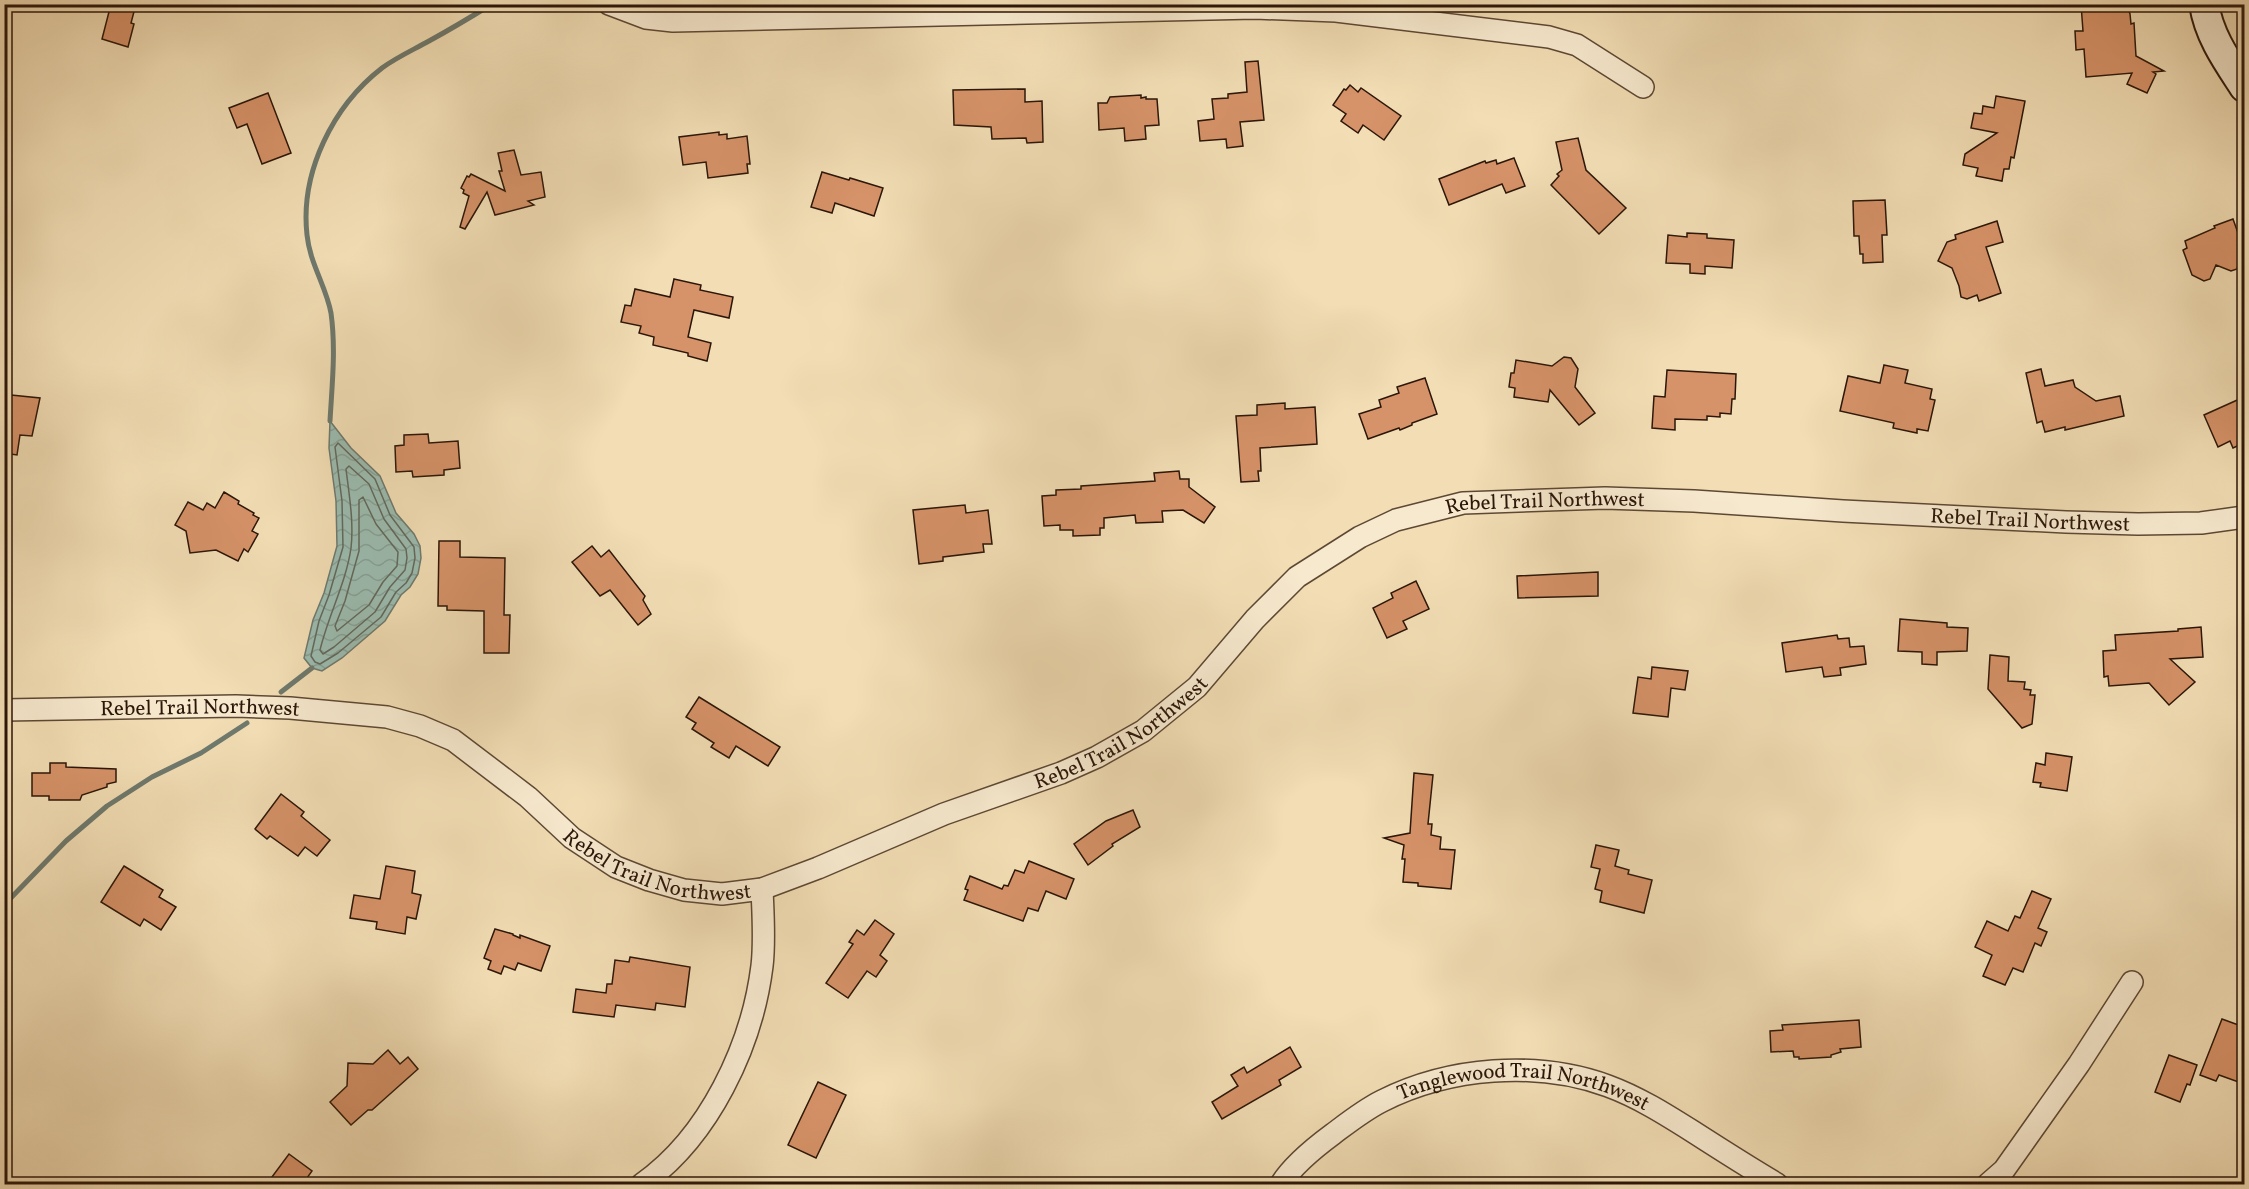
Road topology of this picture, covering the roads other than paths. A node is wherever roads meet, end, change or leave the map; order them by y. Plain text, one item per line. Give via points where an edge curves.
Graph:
1 (609, 4) edge
2 (2204, 4) edge
3 (1643, 87) dead end
4 (2244, 87) edge
5 (2244, 517) edge
6 (4, 710) edge
7 (762, 889) junction
8 (2132, 982) dead end
9 (642, 1185) edge
10 (1281, 1185) edge
11 (1777, 1185) edge
12 (1988, 1185) edge

1 - 3 street via 646,18 673,21 1256,8 1336,11 1558,40 1577,45
2 - 4 main road via 2223,56
5 - 7 street, Rebel Trail Northwest via 2201,523 2066,522 1605,498 1463,503 1429,511 1396,520 1360,537 1297,577 1197,687 1143,731 1061,773 944,814
6 - 7 street, Rebel Trail Northwest via 236,706 387,717 453,740 528,797 572,838 616,867 684,890 722,894
7 - 9 street via 762,965 756,1004 742,1047 705,1117 681,1148
8 - 12 street via 2004,1170
10 - 11 street, Tanglewood Trail Northwest via 1314,1148 1381,1102 1451,1077 1514,1071 1607,1085 1643,1101

